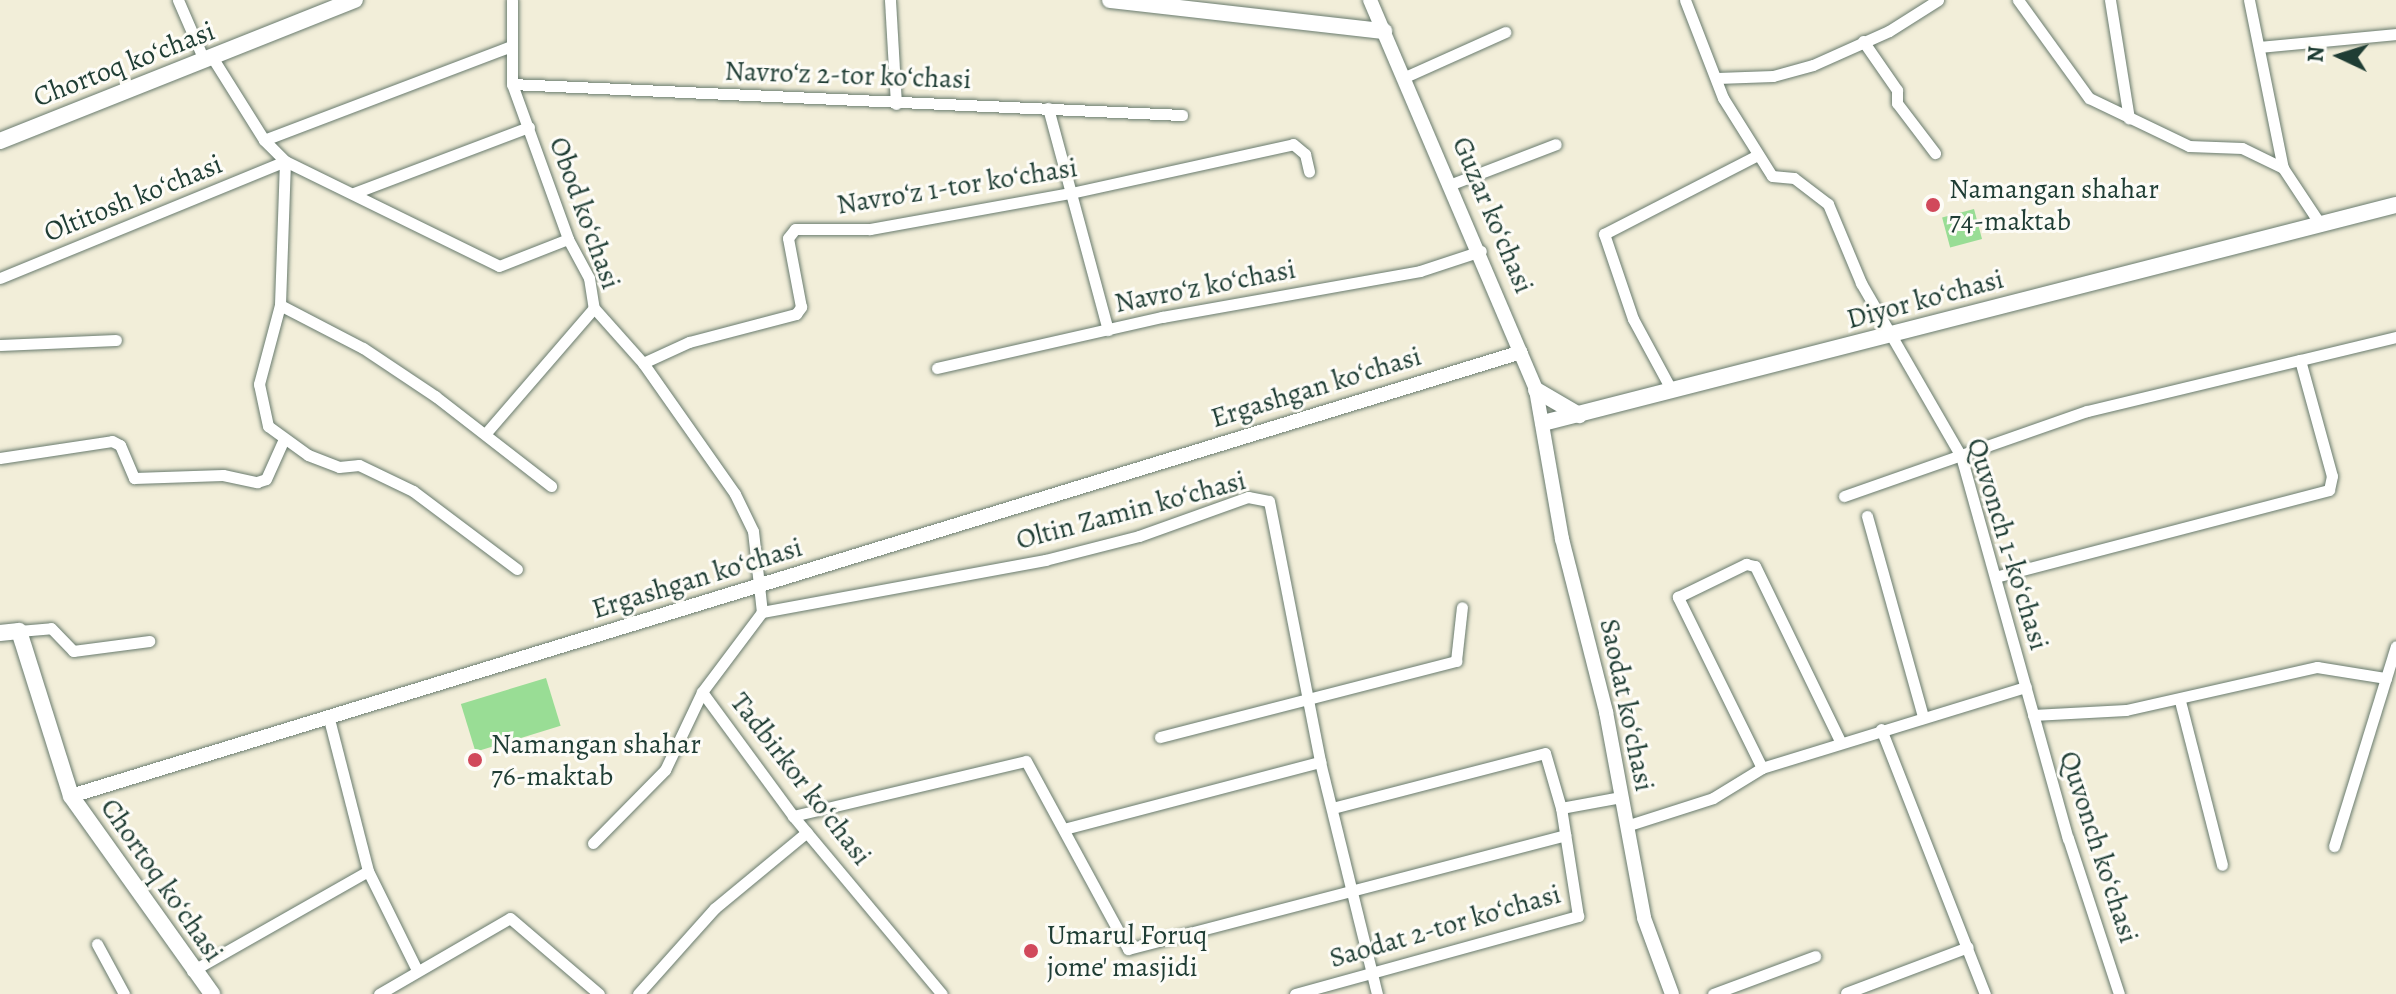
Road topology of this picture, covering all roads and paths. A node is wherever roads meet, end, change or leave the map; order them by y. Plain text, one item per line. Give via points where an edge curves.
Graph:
1 (178, 0) edge
2 (355, 0) edge
3 (512, 0) edge
4 (890, 0) edge
5 (1110, 0) edge
6 (1370, 0) edge
7 (1685, 0) edge
8 (1938, 0) edge
9 (2018, 0) edge
10 (2110, 0) edge
11 (2249, 0) edge
12 (1384, 31) junction
13 (1505, 32) dead end
14 (2396, 34) edge
15 (1863, 41) junction
16 (511, 46) junction
17 (2259, 47) junction
18 (208, 59) junction
19 (1405, 77) junction
20 (1717, 78) junction
21 (512, 84) junction
22 (896, 104) junction
23 (1048, 108) junction
24 (1182, 115) dead end
25 (2129, 118) junction
26 (529, 127) junction
27 (264, 140) junction
28 (0, 141) edge
29 (1556, 144) dead end
30 (1935, 153) dead end
31 (1758, 155) junction
32 (285, 161) junction
33 (2283, 168) junction
34 (1309, 172) dead end
35 (1452, 184) junction
36 (354, 193) junction
37 (1071, 193) junction
38 (2396, 205) edge
39 (2320, 224) junction
40 (568, 239) junction
41 (1481, 251) junction
42 (0, 278) edge
43 (280, 305) junction
44 (594, 308) junction
45 (1108, 330) junction
46 (1890, 335) junction
47 (2396, 337) edge
48 (116, 340) dead end
49 (0, 345) edge
50 (1521, 352) junction
51 (2300, 360) junction
52 (643, 363) junction
53 (937, 368) dead end
54 (1536, 390) junction
55 (1672, 391) junction
56 (1579, 415) junction
57 (1543, 423) junction
58 (486, 433) junction
59 (283, 441) junction
60 (1961, 456) junction
61 (0, 458) edge
62 (551, 486) dead end
63 (1844, 496) dead end
64 (1867, 516) dead end
65 (517, 569) dead end
66 (1996, 577) junction
67 (762, 585) junction
68 (1462, 607) dead end
69 (762, 612) junction
70 (19, 631) junction
71 (0, 633) edge
72 (149, 641) dead end
73 (2396, 646) edge
74 (2386, 678) junction
75 (2026, 687) junction
76 (702, 692) junction
77 (1307, 696) junction
78 (2180, 701) junction
79 (2033, 715) junction
80 (1923, 716) junction
81 (329, 719) junction
82 (1881, 729) junction
83 (1160, 737) dead end
84 (1840, 741) junction
85 (1320, 762) junction
86 (1762, 768) junction
87 (71, 796) junction
88 (1621, 797) junction
89 (1332, 808) junction
90 (1561, 808) junction
91 (793, 816) junction
92 (1626, 826) junction
93 (1064, 829) junction
94 (807, 832) junction
95 (1565, 835) junction
96 (593, 843) dead end
97 (2334, 846) dead end
98 (2222, 865) dead end
99 (368, 871) junction
100 (1353, 890) junction
101 (97, 944) dead end
102 (1968, 947) junction
103 (1815, 956) dead end
104 (417, 970) junction
105 (192, 971) junction
106 (1372, 973) junction
107 (1846, 993) edge
108 (124, 994) edge
109 (212, 994) edge
110 (379, 994) edge
111 (599, 994) edge
112 (638, 994) edge
113 (942, 994) edge
114 (1295, 994) edge
115 (1377, 994) edge
116 (1672, 994) edge
117 (1713, 994) edge
118 (1985, 994) edge
119 (2119, 994) edge

1 - 18 street
2 - 18 main road, Chortoq koʻchasi
3 - 16 street, Obod koʻchasi
4 - 22 street
5 - 12 main road
6 - 12 street, Guzar koʻchasi
7 - 20 street
8 - 15 street
9 - 25 street via 2078,89
10 - 25 street
11 - 17 street
12 - 19 street, Guzar koʻchasi
13 - 19 street
14 - 17 street
15 - 20 street via 1813,65 1773,76
15 - 30 street via 1897,90 1897,103
16 - 21 street, Obod koʻchasi
16 - 27 street
17 - 33 street
18 - 27 street
18 - 28 main road, Chortoq koʻchasi
19 - 35 street, Guzar koʻchasi
20 - 31 street
21 - 22 street, Navroʻz 2-tor koʻchasi
21 - 26 street, Obod koʻchasi
22 - 23 street, Navroʻz 2-tor koʻchasi
23 - 24 street, Navroʻz 2-tor koʻchasi
23 - 37 street
25 - 33 street via 2189,146 2242,148
26 - 36 street
26 - 40 street, Obod koʻchasi
27 - 32 street
29 - 35 street
31 - 46 street, Quvonch 1-koʻchasi via 1772,176 1794,178 1823,198
31 - 55 street via 1604,234 1633,319
32 - 36 street
32 - 42 street, Oltitosh koʻchasi
32 - 43 street
33 - 39 street
34 - 37 street, Navroʻz 1-tor koʻchasi via 1305,154 1293,144
35 - 41 street, Guzar koʻchasi
36 - 40 street via 499,266
37 - 45 street
37 - 52 street, Navroʻz 1-tor koʻchasi via 870,229 790,230 801,307 796,314 689,342
38 - 39 main road, Diyor koʻchasi
39 - 46 main road, Diyor koʻchasi
40 - 44 street, Obod koʻchasi via 589,278
41 - 45 street, Navroʻz koʻchasi via 1420,271
41 - 50 street, Guzar koʻchasi
43 - 58 street via 363,348
43 - 59 street via 259,384 268,426
44 - 52 street, Obod koʻchasi
44 - 58 street
45 - 53 street, Navroʻz koʻchasi
46 - 55 main road, Diyor koʻchasi
46 - 60 street, Quvonch 1-koʻchasi
47 - 51 street
48 - 49 street
50 - 54 street, Guzar koʻchasi
50 - 67 street, Ergashgan koʻchasi
51 - 60 street via 2087,411
51 - 66 street via 2333,482 2329,490
52 - 67 street, Obod koʻchasi via 746,514
54 - 56 main road
54 - 57 street, Guzar koʻchasi
55 - 56 main road, Diyor koʻchasi
56 - 57 main road, Diyor koʻchasi
57 - 88 street, Saodat koʻchasi via 1562,539 1606,712
58 - 62 street
59 - 61 street via 266,479 257,482 223,475 134,478 120,445 112,441
59 - 65 street via 339,467 359,465 413,491
60 - 63 street
60 - 66 street, Quvonch 1-koʻchasi
64 - 80 street
66 - 75 street, Quvonch 1-koʻchasi
67 - 69 street
67 - 81 street, Ergashgan koʻchasi
68 - 77 street via 1456,661
69 - 76 street, Tadbirkor koʻchasi
69 - 77 street, Oltin Zamin koʻchasi via 1045,560 1139,536 1255,496 1274,509
70 - 71 main road
70 - 72 street via 51,628 78,652
70 - 87 main road
73 - 74 street
74 - 78 street via 2317,667
74 - 97 street
75 - 79 street, Quvonch 1-koʻchasi
75 - 80 street, Quvonch 1-koʻchasi
76 - 91 street, Tadbirkor koʻchasi
76 - 96 street via 665,770
77 - 83 street
77 - 85 street
78 - 79 street
78 - 98 street
79 - 119 street, Quvonch koʻchasi
80 - 82 street, Quvonch 1-koʻchasi
81 - 87 street, Ergashgan koʻchasi
81 - 99 street
82 - 84 street, Quvonch 1-koʻchasi
82 - 102 street
84 - 86 street, Quvonch 1-koʻchasi
84 - 86 street via 1755,566 1746,564 1678,597
85 - 89 street
85 - 93 street
86 - 92 street, Quvonch 1-koʻchasi via 1713,798
87 - 105 main road, Chortoq koʻchasi
88 - 90 street
88 - 92 street, Saodat koʻchasi
89 - 90 street via 1537,752 1548,755
89 - 100 street
90 - 95 street
91 - 93 street via 1026,761
91 - 94 street, Tadbirkor koʻchasi
92 - 116 street, Saodat koʻchasi via 1644,918
93 - 100 street via 1128,949
94 - 112 street via 715,908
94 - 113 street, Tadbirkor koʻchasi
95 - 100 street
95 - 106 street, Saodat 2-tor koʻchasi via 1576,919
99 - 104 street
99 - 105 street
100 - 106 street
101 - 108 street
102 - 107 street
102 - 118 street
103 - 117 street
104 - 110 street
104 - 111 street via 510,918
105 - 109 main road, Chortoq koʻchasi
106 - 114 street, Saodat 2-tor koʻchasi
106 - 115 street

